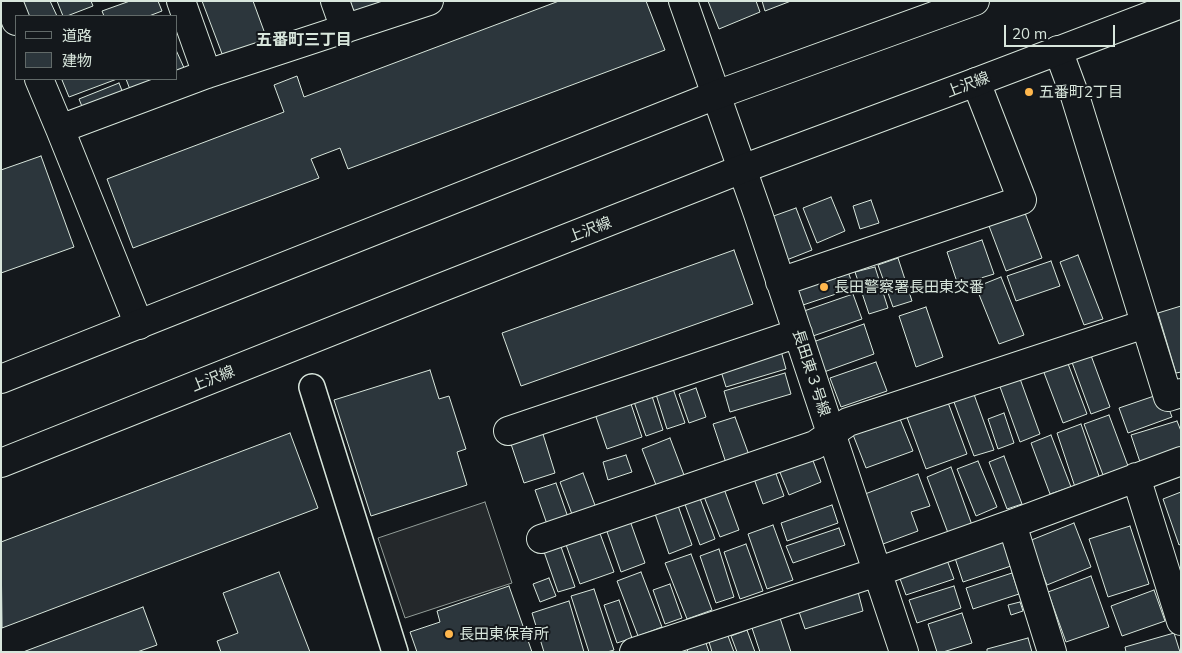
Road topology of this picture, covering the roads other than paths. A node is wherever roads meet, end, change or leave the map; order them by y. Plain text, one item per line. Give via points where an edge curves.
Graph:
1 (8, 1) edge
2 (181, 1) edge
3 (335, 1) edge
4 (430, 1) edge
5 (683, 1) edge
6 (975, 1) edge
7 (1181, 4) edge
8 (15, 18) edge
9 (345, 29) junction
10 (1058, 50) junction
11 (207, 74) junction
12 (39, 80) edge
13 (976, 82) junction
14 (716, 95) junction
15 (60, 129) junction
16 (742, 170) junction
17 (780, 282) junction
18 (1145, 324) junction
19 (139, 325) junction
20 (798, 333) junction
21 (1, 379) edge
22 (312, 387) dead end
23 (1181, 393) edge
24 (508, 431) dead end
25 (831, 434) junction
26 (1181, 461) edge
27 (1, 463) edge
28 (1136, 477) junction
29 (1012, 524) junction
30 (542, 540) dead end
31 (877, 572) junction
32 (1181, 621) edge
33 (395, 652) edge
34 (634, 652) edge
35 (904, 652) edge
36 (1052, 652) edge

1 - 8 street
2 - 11 street
3 - 9 street
4 - 9 street
5 - 14 street, 長田東３号線
6 - 14 street
7 - 10 street, 上沢線
9 - 11 street
10 - 13 street, 上沢線
10 - 18 street
11 - 15 street
12 - 15 street
13 - 16 street, 上沢線
13 - 17 street via 1022,200
14 - 16 street, 長田東３号線
14 - 19 street
15 - 19 street
16 - 17 street, 長田東３号線
16 - 27 street, 上沢線
17 - 20 street, 長田東３号線
18 - 23 street via 1168,397
18 - 25 street via 848,422
19 - 21 street
20 - 24 street
20 - 25 street, 長田東３号線
22 - 33 street
25 - 30 street via 815,445
25 - 31 street, 長田東３号線
26 - 28 street
28 - 29 street
28 - 32 street
29 - 31 street
29 - 36 street
31 - 34 street
31 - 35 street, 長田東３号線

